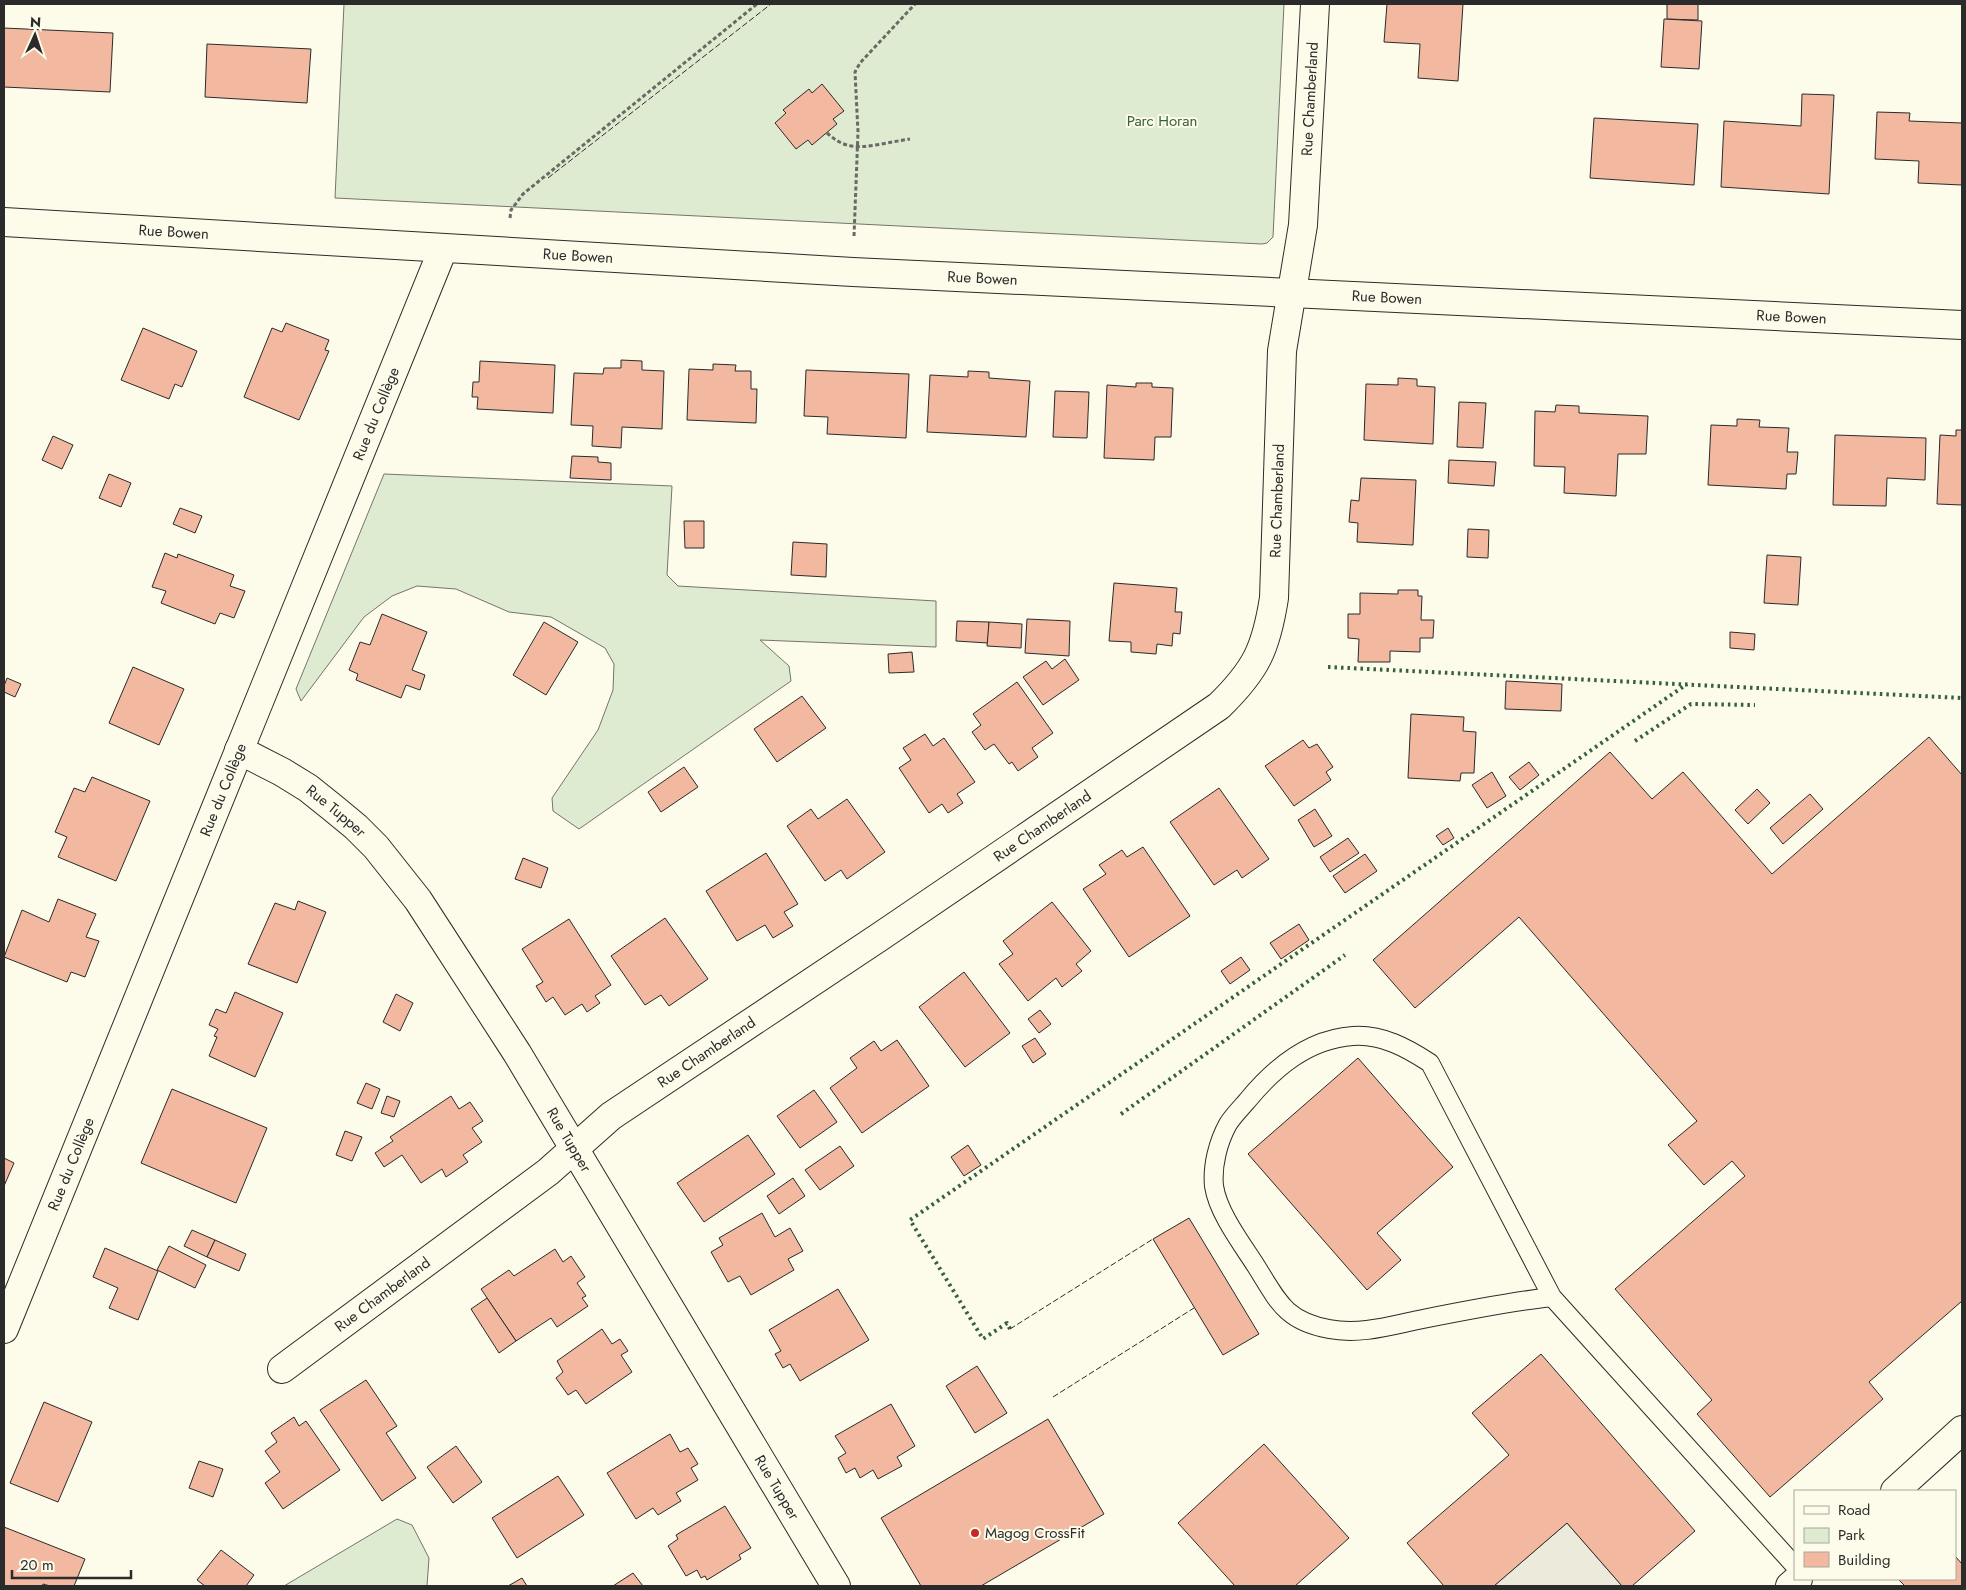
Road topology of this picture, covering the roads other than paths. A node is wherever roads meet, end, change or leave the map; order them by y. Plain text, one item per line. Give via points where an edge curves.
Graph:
1 (1314, 4) edge
2 (4, 222) edge
3 (443, 249) junction
4 (1291, 293) junction
5 (1962, 325) edge
6 (239, 750) junction
7 (575, 1150) junction
8 (1552, 1297) junction
9 (4, 1329) edge
10 (282, 1369) dead end
11 (1962, 1430) edge
12 (1896, 1490) edge
13 (1794, 1565) edge
14 (836, 1586) edge

1 - 4 street, Rue Chamberland via 1303,225
2 - 3 street, Rue Bowen
3 - 4 street, Rue Bowen
3 - 6 street, Rue du Collège
4 - 5 street, Rue Bowen
4 - 7 street, Rue Chamberland via 1282,351 1274,598 1269,629 1258,658 1241,684 1219,706 611,1116
6 - 7 street, Rue Tupper via 282,772 334,808 356,827 400,876 518,1054
6 - 9 street, Rue du Collège
7 - 10 street, Rue Chamberland
7 - 14 street, Rue Tupper
8 - 8 lane via 1356,1332 1330,1330 1292,1316 1279,1303 1230,1226 1214,1187 1214,1165 1228,1124 1264,1080 1306,1049 1353,1036 1376,1037 1405,1047 1430,1062 1443,1084
8 - 13 lane
11 - 12 street

